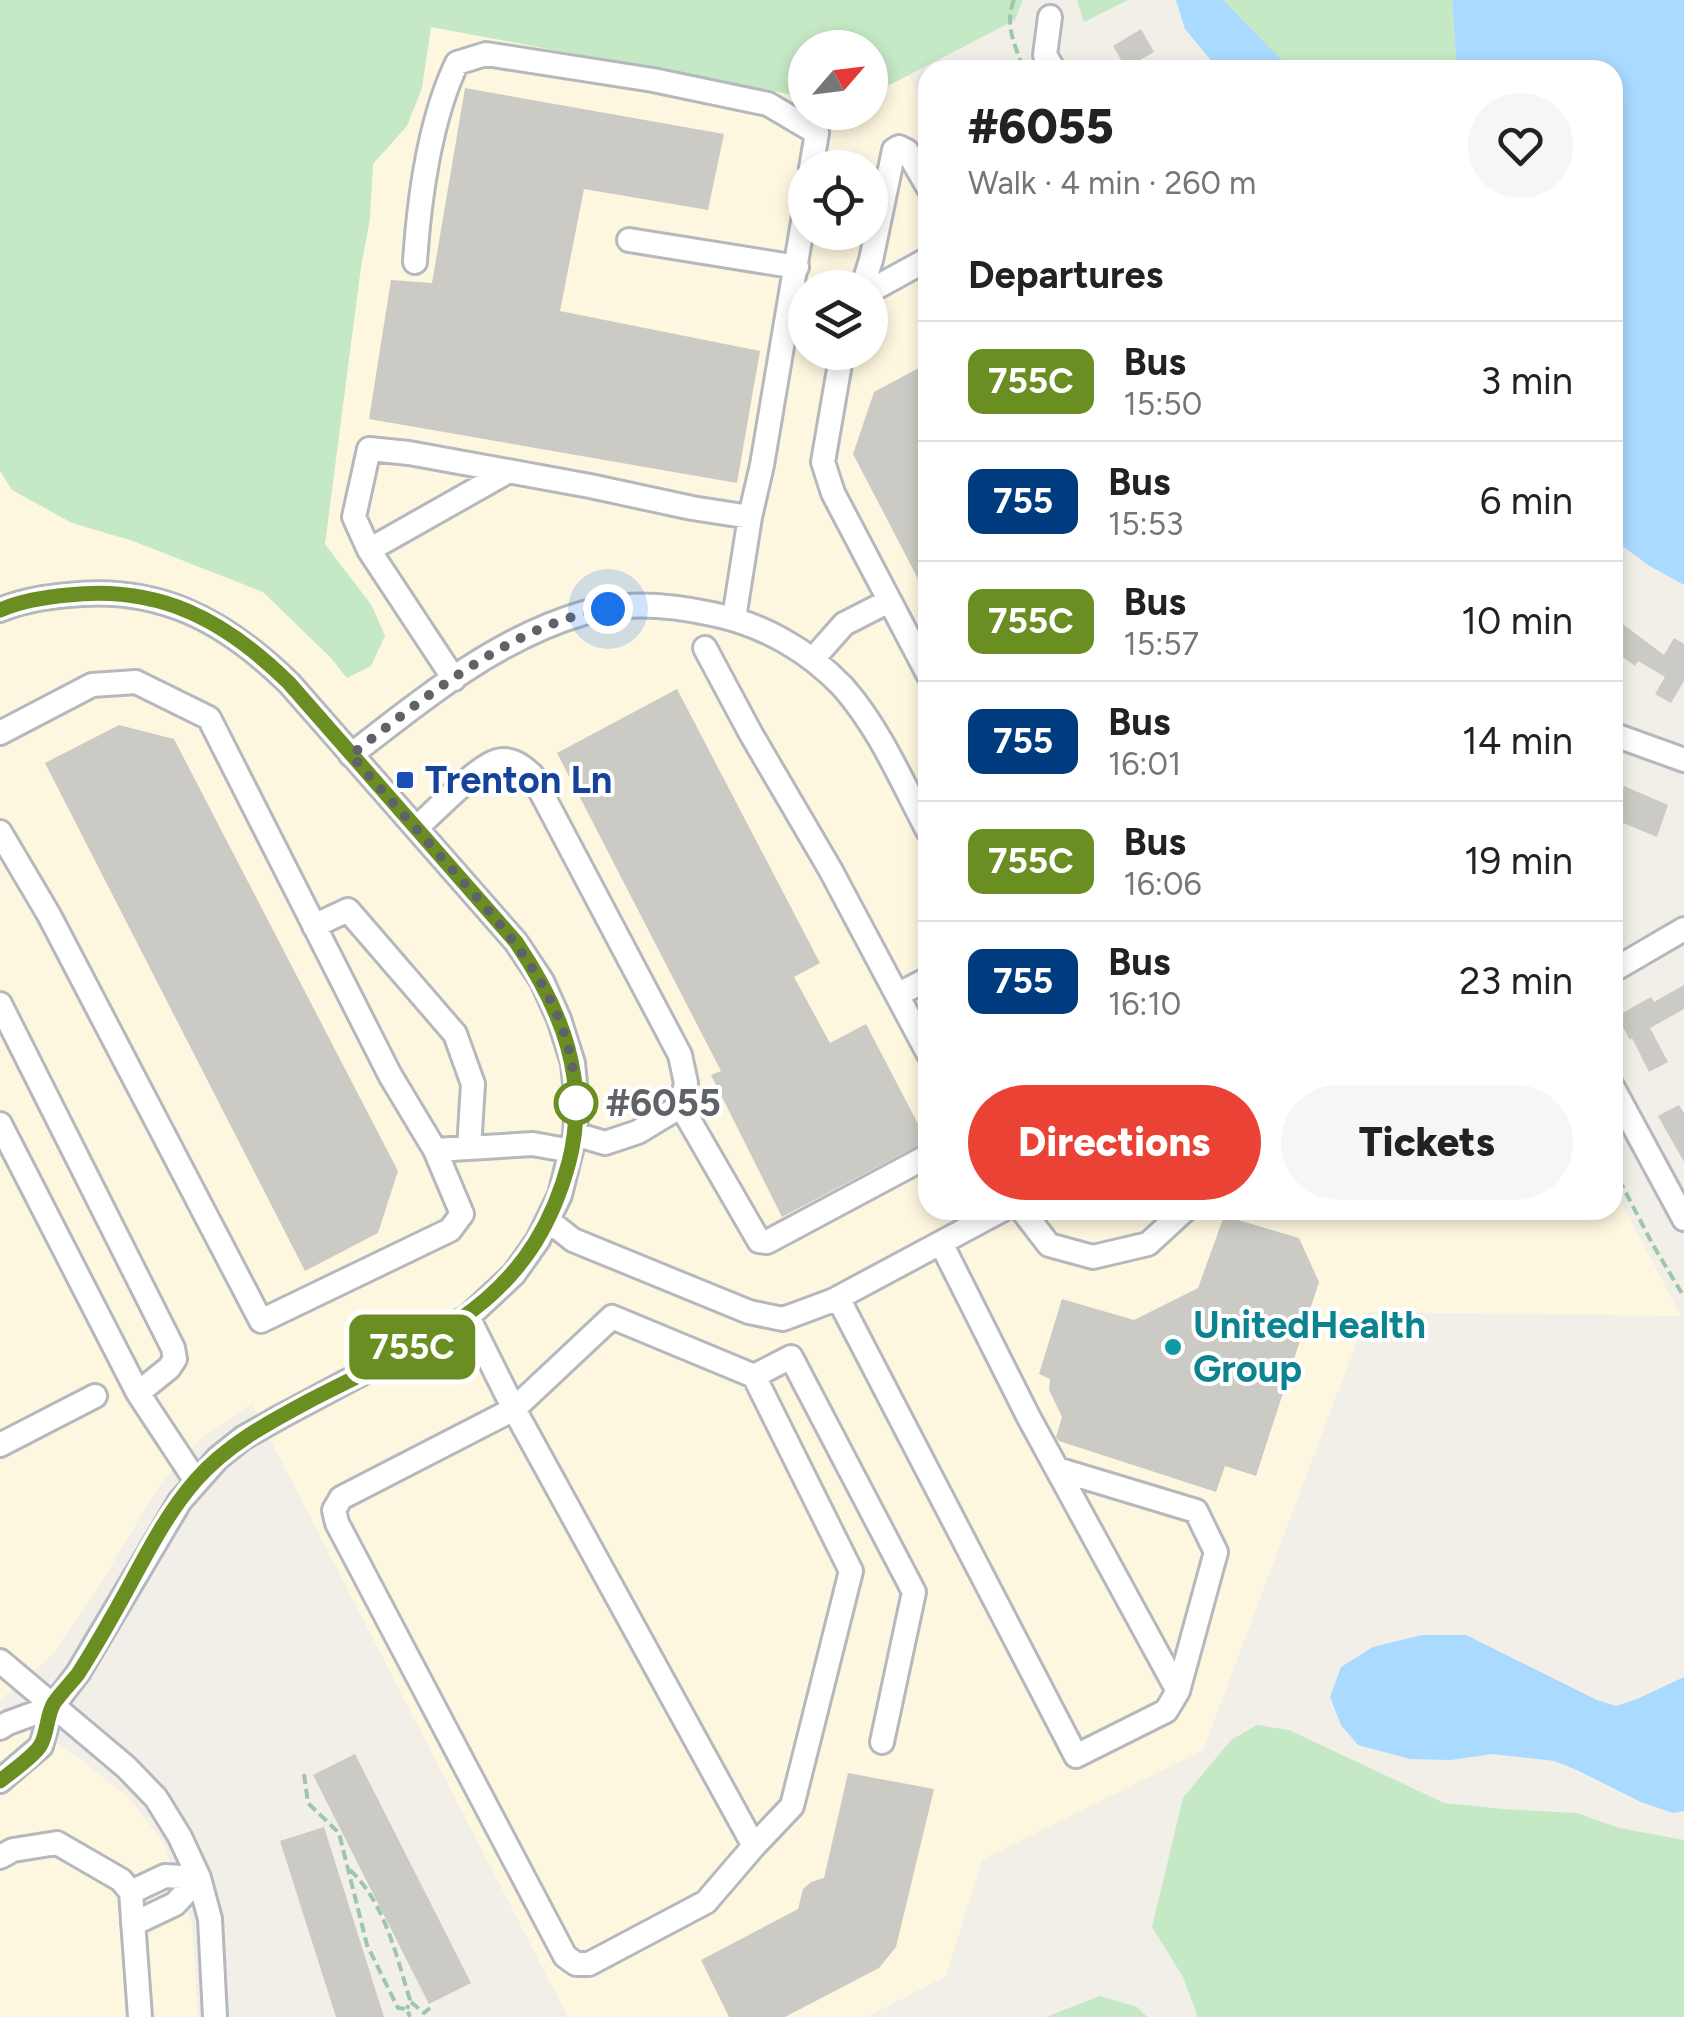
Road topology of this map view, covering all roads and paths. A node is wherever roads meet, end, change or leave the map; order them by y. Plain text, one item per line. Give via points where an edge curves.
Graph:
1 (1014, 0) edge
2 (1050, 18) dead end
3 (1020, 60) edge
4 (1049, 60) edge
5 (814, 150) edge
6 (918, 170) edge
7 (629, 240) dead end
8 (799, 250) edge
9 (415, 262) dead end
10 (918, 265) edge
11 (796, 268) junction
12 (868, 270) edge
13 (888, 281) edge
14 (839, 370) edge
15 (507, 472) junction
16 (750, 517) junction
17 (369, 550) junction
18 (889, 601) junction
19 (0, 610) edge
20 (734, 618) junction
21 (705, 648) dead end
22 (918, 655) edge
23 (814, 659) junction
24 (454, 679) junction
25 (0, 733) edge
26 (1623, 738) edge
27 (351, 755) junction
28 (1684, 760) edge
29 (918, 812) edge
30 (416, 828) junction
31 (0, 832) edge
32 (314, 926) junction
33 (1684, 929) edge
34 (1623, 965) edge
35 (918, 984) edge
36 (897, 995) junction
37 (0, 1004) edge
38 (918, 1034) edge
39 (681, 1106) junction
40 (1623, 1106) edge
41 (0, 1124) edge
42 (573, 1142) junction
43 (469, 1148) junction
44 (435, 1150) junction
45 (918, 1161) edge
46 (1623, 1187) edge
47 (1683, 1216) edge
48 (984, 1220) edge
49 (1030, 1220) edge
50 (1174, 1220) edge
51 (549, 1221) junction
52 (941, 1243) junction
53 (1684, 1297) edge
54 (838, 1298) junction
55 (468, 1316) junction
56 (783, 1319) junction
57 (791, 1357) junction
58 (754, 1376) junction
59 (138, 1394) junction
60 (96, 1396) dead end
61 (514, 1409) junction
62 (0, 1444) edge
63 (1057, 1470) junction
64 (196, 1481) junction
65 (0, 1661) edge
66 (1178, 1691) junction
67 (52, 1706) junction
68 (0, 1728) edge
69 (882, 1742) dead end
70 (304, 1774) dead end
71 (0, 1781) edge
72 (754, 1846) junction
73 (0, 1857) edge
74 (348, 1867) junction
75 (199, 1878) junction
76 (131, 1892) junction
77 (133, 1924) junction
78 (410, 2000) junction
79 (430, 2008) dead end
80 (407, 2010) junction
81 (140, 2017) edge
82 (216, 2017) edge
83 (410, 2017) edge

1 - 3 path via 1010,30
2 - 4 street
5 - 9 street via 816,132 768,104 486,54 457,63 445,87 419,203
6 - 12 street via 907,151 894,150
7 - 11 street
8 - 11 street
10 - 13 street
11 - 16 street
14 - 18 street via 823,462
15 - 16 street
15 - 17 street
15 - 17 street via 369,449 354,518
16 - 20 street
17 - 24 street
18 - 22 street
18 - 23 street via 844,624
19 - 27 street via 93,592 182,608 258,653
20 - 23 street
20 - 24 street via 674,606 586,612 488,656
21 - 36 street
23 - 29 street via 868,718
24 - 27 street
25 - 32 street via 92,685 136,682 209,718
26 - 28 street
27 - 30 street
30 - 39 street via 498,760 517,762 532,775 680,1054 686,1084
30 - 42 street via 542,981 573,1063
31 - 44 street via 261,1321 450,1230 462,1214
32 - 43 street via 348,910 455,1034 473,1084
32 - 44 street
33 - 34 street
35 - 36 street
36 - 38 street
37 - 59 street via 172,1348 169,1368
39 - 42 street via 638,1132 605,1143
39 - 45 street via 759,1241
40 - 47 street
41 - 59 street
42 - 43 street
42 - 51 street
43 - 44 street
46 - 53 path
48 - 52 street
49 - 50 street via 1049,1245 1093,1257 1148,1244
51 - 55 street via 514,1274
51 - 56 street via 573,1240 749,1312
52 - 54 street
52 - 63 street
54 - 56 street
54 - 66 street via 1076,1756 1166,1711
55 - 61 street
55 - 64 street via 242,1438
56 - 57 street
57 - 58 street
57 - 69 street via 914,1592
58 - 61 street via 612,1316
58 - 72 street via 851,1572 792,1806
59 - 64 street
60 - 62 street
61 - 72 street
61 - 72 street via 341,1498 334,1510 566,1956 589,1964 706,1902
63 - 66 street
63 - 66 street via 1196,1511 1216,1552
64 - 67 street
65 - 67 street
67 - 68 street
67 - 71 street via 41,1746
67 - 75 street via 156,1798
70 - 74 path via 308,1803 340,1833
73 - 76 street via 57,1844
74 - 78 path via 364,1883 390,1934
74 - 80 path via 367,1945 398,2008
75 - 76 street via 166,1876
75 - 77 street via 175,1904
75 - 82 street via 210,1919
76 - 77 street
77 - 81 street
78 - 79 path via 424,2013
78 - 80 path
80 - 83 path

